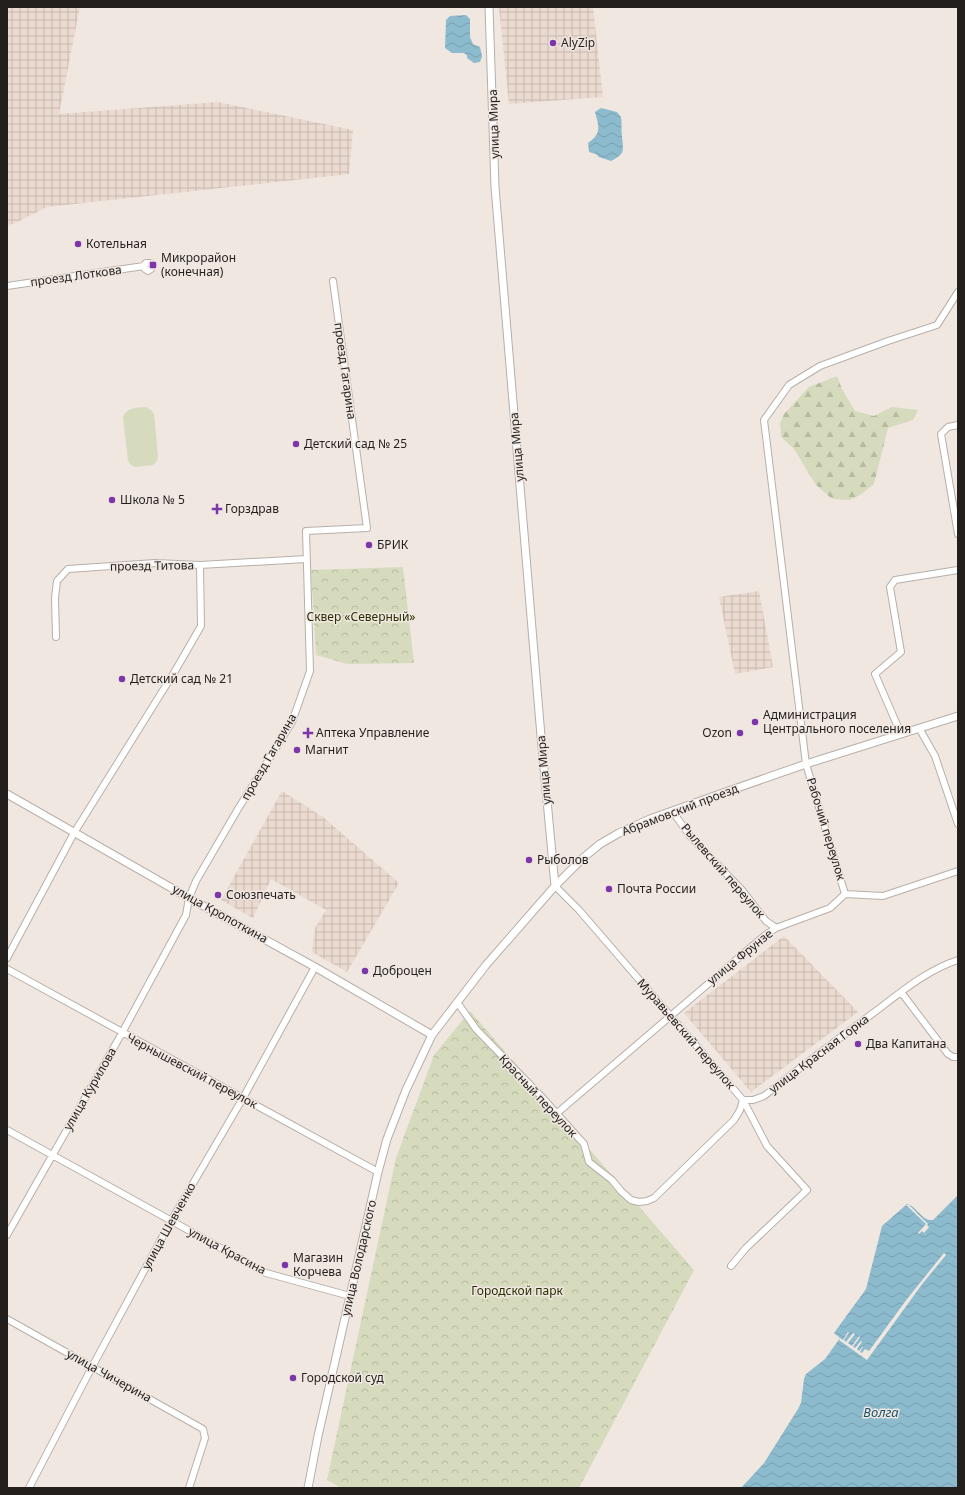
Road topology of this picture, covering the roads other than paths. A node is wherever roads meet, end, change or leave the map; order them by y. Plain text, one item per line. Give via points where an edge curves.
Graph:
1 (490, 7) edge
2 (144, 266) dead end
3 (333, 281) dead end
4 (7, 286) edge
5 (958, 292) edge
6 (958, 425) edge
7 (958, 534) edge
8 (306, 559) junction
9 (200, 565) junction
10 (958, 570) edge
11 (56, 637) dead end
12 (958, 716) edge
13 (919, 728) junction
14 (900, 734) junction
15 (806, 764) junction
16 (7, 794) edge
17 (672, 811) junction
18 (958, 824) edge
19 (74, 833) junction
20 (958, 871) edge
21 (555, 886) junction
22 (845, 894) junction
23 (189, 898) junction
24 (776, 928) junction
25 (7, 958) edge
26 (958, 960) edge
27 (315, 967) junction
28 (7, 969) edge
29 (901, 992) junction
30 (457, 1002) junction
31 (670, 1015) junction
32 (122, 1033) junction
33 (432, 1035) junction
34 (958, 1057) edge
35 (243, 1098) junction
36 (743, 1100) junction
37 (556, 1114) junction
38 (7, 1130) edge
39 (52, 1155) junction
40 (378, 1172) junction
41 (171, 1221) junction
42 (7, 1235) edge
43 (731, 1266) dead end
44 (350, 1296) junction
45 (7, 1319) edge
46 (92, 1367) junction
47 (29, 1488) edge
48 (189, 1488) edge
49 (308, 1488) edge

1 - 21 street, улица Мира via 496,187
2 - 4 street, проезд Лоткова
3 - 8 street, проезд Гагарина via 367,528 306,531
5 - 15 street, Рабочий переулок via 937,325 820,366 789,385 764,420
6 - 7 street via 948,427 941,434
8 - 9 street, проезд Титова
8 - 23 street, проезд Гагарина via 310,671 292,722 238,809 196,881
9 - 11 street, проезд Титова via 155,564 68,569 57,581
9 - 19 street via 201,626
10 - 14 street via 895,580 890,587 901,652 875,674
12 - 13 street, Абрамовский проезд
13 - 14 street, Абрамовский проезд
13 - 18 street via 935,756
14 - 15 street, Абрамовский проезд
15 - 17 street, Абрамовский проезд
15 - 22 street, Рабочий переулок
16 - 19 street, улица Кропоткина
17 - 21 street, Абрамовский проезд via 625,830 600,844
17 - 24 street, Рылевский переулок via 691,837
19 - 23 street, улица Кропоткина
19 - 25 street
20 - 22 street via 883,896
21 - 30 street, Абрамовский проезд via 495,953
21 - 31 street, Муравьевский переулок
22 - 24 street, улица Фрунзе via 830,908
23 - 27 street, улица Кропоткина
23 - 32 street, улица Курилова via 186,915
24 - 31 street, улица Фрунзе
26 - 29 street, улица Красная Горка via 928,974
27 - 33 street, улица Кропоткина
27 - 35 street, улица Шевченко
28 - 32 street, Чернышевский переулок
29 - 34 street via 948,1054
29 - 36 street, улица Красная Горка via 764,1096
30 - 33 street, Абрамовский проезд
30 - 37 street, Красный переулок via 476,1029
31 - 36 street, Муравьевский переулок
31 - 37 street, улица Фрунзе
32 - 35 street, Чернышевский переулок
32 - 39 street, улица Курилова
33 - 40 street, улица Володарского via 406,1090 387,1139
35 - 40 street, Чернышевский переулок
35 - 41 street, улица Шевченко
36 - 37 street, Красный переулок via 734,1120 672,1182 654,1198 639,1202 631,1200 612,1180 589,1162 584,1144
36 - 43 street, Муравьевский переулок via 767,1146 807,1190 746,1248
38 - 39 street, улица Красина
39 - 41 street, улица Красина
39 - 42 street, улица Курилова
40 - 44 street, улица Володарского
41 - 44 street, улица Красина via 266,1273
41 - 46 street, улица Шевченко
44 - 49 street, улица Володарского
45 - 46 street, улица Чичерина
46 - 47 street, улица Шевченко
46 - 48 street, улица Чичерина via 203,1429 205,1438

